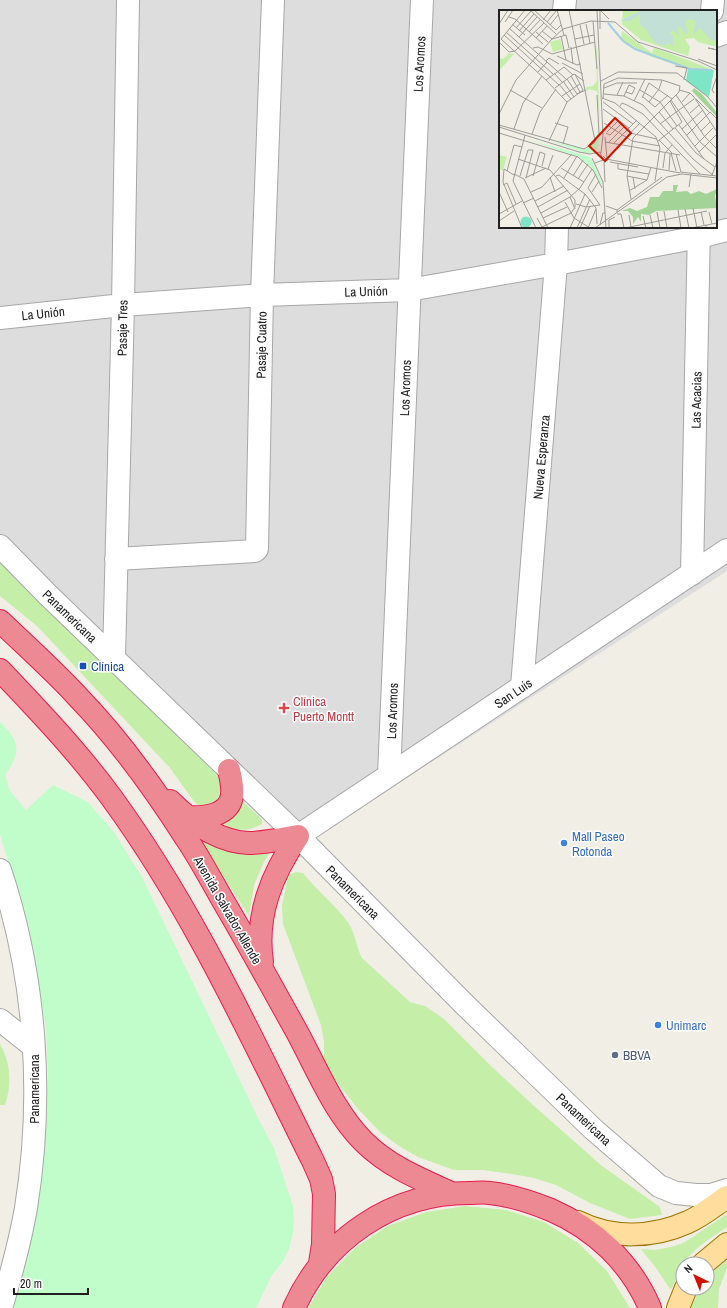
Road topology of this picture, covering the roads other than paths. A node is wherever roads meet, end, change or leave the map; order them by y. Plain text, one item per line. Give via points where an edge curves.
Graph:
1 (128, 0) edge
2 (273, 0) edge
3 (422, 0) edge
4 (565, 0) edge
5 (713, 0) edge
6 (564, 10) edge
7 (712, 10) edge
8 (727, 32) edge
9 (717, 36) edge
10 (558, 228) edge
11 (727, 230) edge
12 (699, 232) edge
13 (556, 264) junction
14 (408, 290) junction
15 (262, 295) junction
16 (123, 305) junction
17 (0, 318) edge
18 (0, 546) edge
19 (727, 550) edge
20 (116, 559) junction
21 (692, 574) junction
22 (0, 621) edge
23 (114, 657) junction
24 (0, 670) edge
25 (522, 687) junction
26 (138, 768) junction
27 (229, 770) junction
28 (389, 776) junction
29 (188, 817) junction
30 (298, 836) junction
31 (0, 870) edge
32 (263, 969) junction
33 (0, 1020) edge
34 (33, 1046) junction
35 (727, 1190) edge
36 (450, 1193) junction
37 (727, 1197) edge
38 (562, 1215) junction
39 (727, 1244) edge
40 (713, 1256) edge
41 (320, 1263) junction
42 (683, 1296) edge
43 (1, 1308) edge
44 (294, 1308) edge
45 (650, 1308) edge
46 (678, 1308) edge

1 - 16 street, Pasaje Tres
2 - 15 street, Pasaje Cuatro
3 - 14 street, Los Aromos
4 - 6 street
5 - 7 street
8 - 9 street
10 - 13 street, Nueva Esperanza
11 - 12 street, La Unión
12 - 13 street, La Unión
12 - 21 street, Las Acacias
13 - 14 street, La Unión
13 - 25 street, Nueva Esperanza
14 - 15 street, La Unión
14 - 28 street, Los Aromos
15 - 16 street, La Unión
15 - 20 street, Pasaje Cuatro via 256,550
16 - 17 street, La Unión
16 - 20 street, Pasaje Tres
18 - 23 street, Panamericana
19 - 21 street, San Luis
20 - 23 street, Pasaje Tres
21 - 25 street, San Luis
22 - 26 highway, Avenida Salvador Allende via 79,698
23 - 27 street, Panamericana
24 - 41 highway via 57,730 107,792 150,855 209,955 321,1180 325,1205
25 - 28 street, San Luis
26 - 29 highway
26 - 32 highway, Avenida Salvador Allende via 187,839
27 - 29 highway via 232,782 230,804 208,816
27 - 30 street, Panamericana
28 - 30 street, San Luis
29 - 30 highway via 206,830 235,841 263,842
30 - 32 highway via 282,862 265,900 260,934
30 - 35 street, Panamericana via 519,1057 594,1129 659,1186 676,1193 696,1195 711,1195
31 - 34 street, Panamericana via 13,912 26,973
32 - 36 highway, Avenida Salvador Allende via 334,1102 363,1142 392,1164
33 - 34 street
34 - 43 street, Panamericana via 36,1101 29,1186 21,1234
36 - 38 highway via 489,1193 527,1200
36 - 41 highway via 414,1201 378,1215 347,1236
37 - 38 main road via 689,1222 666,1231 642,1235 601,1230
38 - 45 highway via 597,1237 612,1251 638,1284
39 - 40 main road
41 - 44 highway via 301,1291
42 - 46 main road

